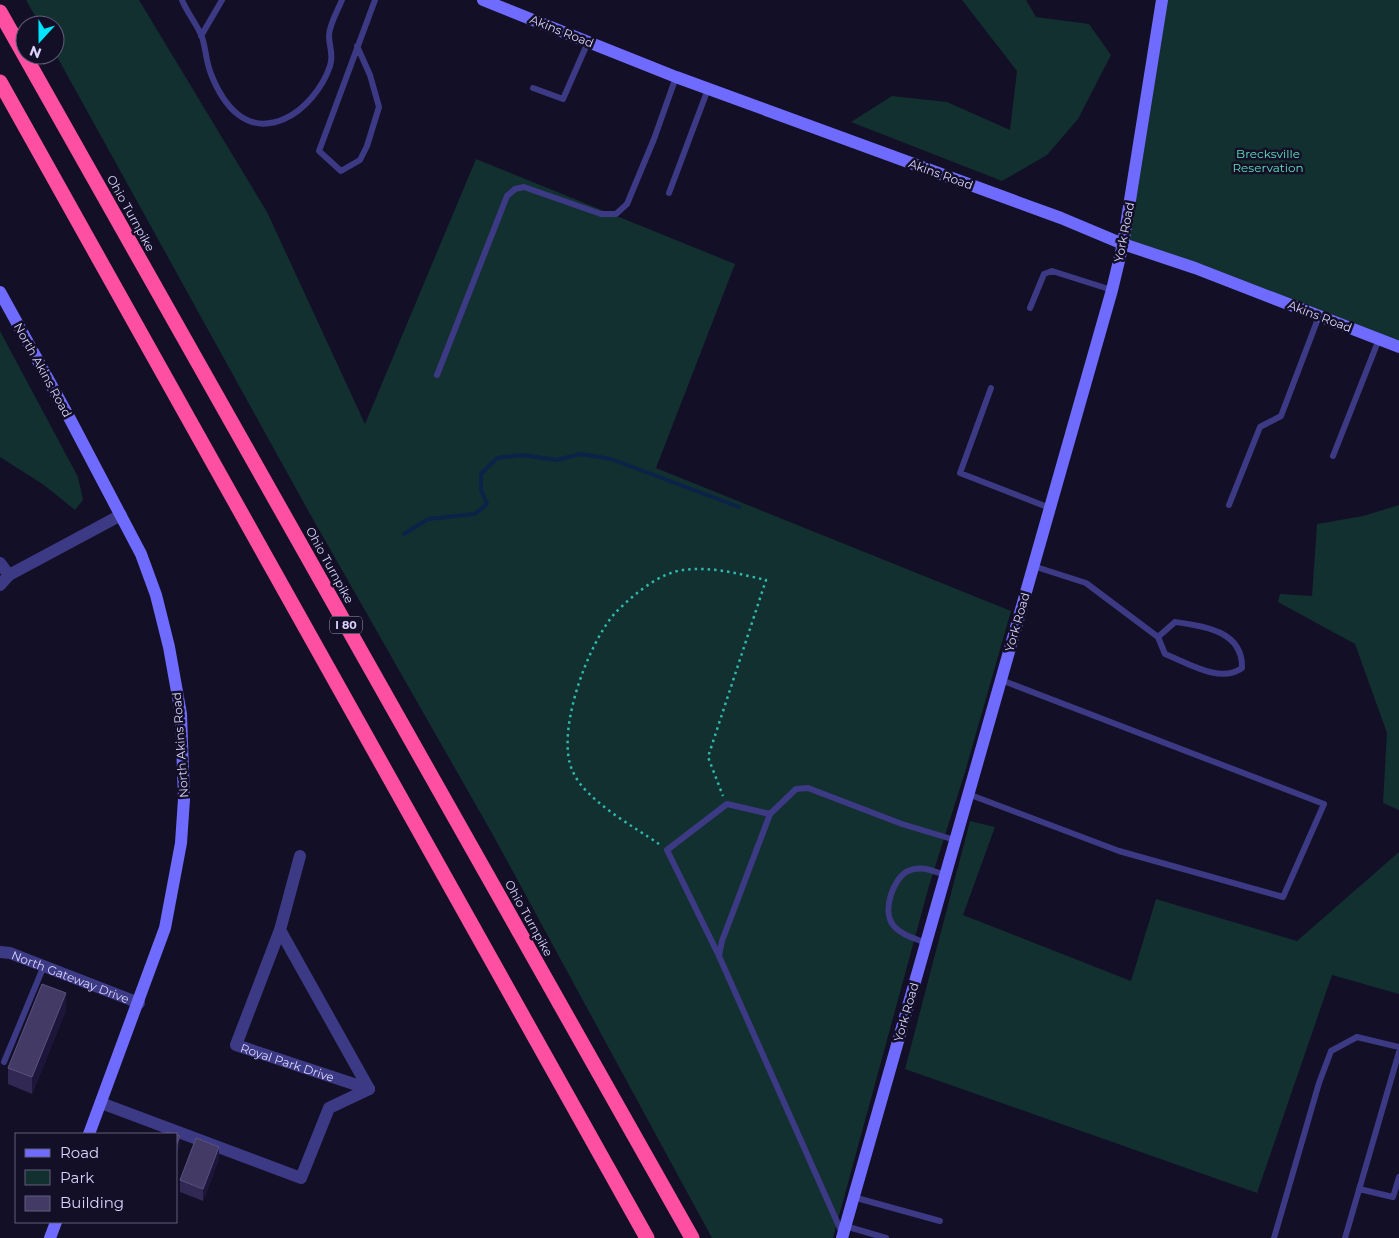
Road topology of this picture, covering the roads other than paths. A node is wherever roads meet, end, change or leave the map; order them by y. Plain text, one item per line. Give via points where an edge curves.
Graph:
1 (182, 0) edge
2 (222, 0) edge
3 (342, 0) edge
4 (375, 0) edge
5 (483, 0) edge
6 (1162, 0) edge
7 (0, 12) edge
8 (201, 36) junction
9 (588, 42) junction
10 (357, 46) junction
11 (676, 77) junction
12 (0, 82) edge
13 (533, 88) dead end
14 (708, 89) junction
15 (669, 193) dead end
16 (1123, 244) junction
17 (1112, 290) junction
18 (0, 292) edge
19 (1030, 308) dead end
20 (1320, 316) junction
21 (1379, 339) junction
22 (1399, 347) edge
23 (437, 375) dead end
24 (991, 388) dead end
25 (1333, 456) dead end
26 (1229, 505) dead end
27 (1050, 508) junction
28 (121, 515) junction
29 (0, 563) edge
30 (1033, 566) junction
31 (9, 575) junction
32 (0, 585) edge
33 (1158, 637) junction
34 (1001, 680) junction
35 (968, 794) junction
36 (770, 814) junction
37 (955, 840) junction
38 (300, 856) dead end
39 (945, 875) junction
40 (280, 930) junction
41 (926, 943) junction
42 (0, 952) edge
43 (719, 956) junction
44 (43, 968) junction
45 (139, 1003) junction
46 (1399, 1047) edge
47 (1399, 1052) edge
48 (4, 1062) dead end
49 (369, 1089) junction
50 (101, 1103) junction
51 (89, 1133) edge
52 (1399, 1177) edge
53 (1359, 1189) junction
54 (854, 1197) junction
55 (940, 1221) dead end
56 (56, 1223) edge
57 (843, 1233) edge
58 (50, 1238) edge
59 (647, 1238) edge
60 (692, 1238) edge
61 (886, 1238) edge
62 (1274, 1238) edge
63 (1345, 1238) edge

1 - 8 lane
2 - 8 lane
3 - 8 lane via 329,35 333,52 329,67 309,103 273,124 260,125 244,120 230,108 211,74
4 - 10 lane
5 - 9 street, Akins Road
6 - 16 street, York Road
7 - 60 highway, Ohio Turnpike / I 80
9 - 11 street, Akins Road
9 - 13 lane via 563,99
10 - 10 lane via 319,150 341,171 360,160 379,107
11 - 14 street, Akins Road
11 - 23 lane via 627,204 616,214 601,214 524,187 507,196
12 - 59 highway, I 80
14 - 15 lane
14 - 16 street, Akins Road via 1061,218
16 - 17 street, York Road
16 - 20 street, Akins Road
17 - 19 lane via 1052,271 1044,274
17 - 27 street, York Road
18 - 28 street, North Akins Road
20 - 21 street, Akins Road
20 - 26 lane via 1281,416 1260,427
21 - 22 street, Akins Road
21 - 25 lane
24 - 27 lane via 960,473
27 - 30 street, York Road
28 - 31 street
28 - 45 street, North Akins Road via 141,554 156,595 172,657 181,714 184,799 179,851 165,928
29 - 31 street
30 - 33 lane via 1086,583
30 - 34 street, York Road
31 - 32 street
33 - 33 lane via 1166,654 1193,665 1218,674 1234,674 1242,668 1242,654 1232,640 1208,627 1175,622
34 - 35 street, York Road
34 - 35 lane via 1324,804 1283,897 1119,851
35 - 37 street, York Road
36 - 37 lane via 796,789 808,788 902,824
36 - 43 lane via 722,940
36 - 43 lane via 726,804 667,850
37 - 39 street, York Road
38 - 40 street, Royal Park Drive
39 - 41 street, York Road
39 - 41 lane via 923,868 909,870 899,877 887,911 891,923 901,933
40 - 49 street
40 - 49 street, Royal Park Drive via 236,1045
41 - 54 street, York Road
42 - 44 street, North Gateway Drive
43 - 57 lane
44 - 45 street, North Gateway Drive
44 - 48 lane
45 - 50 street, North Akins Road
46 - 62 lane via 1357,1037 1331,1051
47 - 53 lane
49 - 50 street via 329,1108 301,1178
50 - 51 street, North Akins Road
52 - 53 lane via 1393,1197
53 - 63 lane
54 - 55 lane
54 - 57 street, York Road
56 - 58 street
57 - 61 lane

